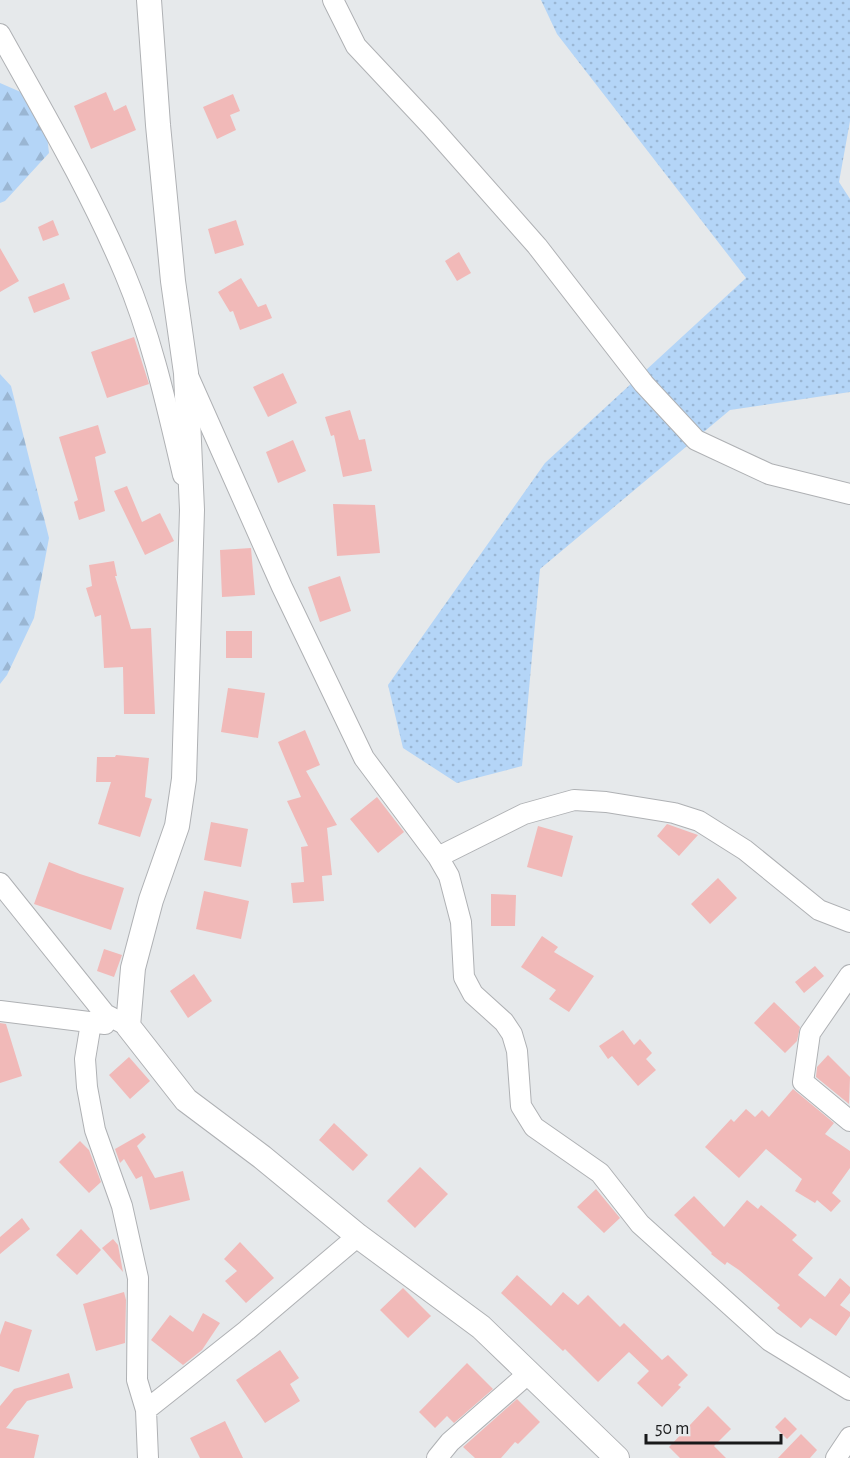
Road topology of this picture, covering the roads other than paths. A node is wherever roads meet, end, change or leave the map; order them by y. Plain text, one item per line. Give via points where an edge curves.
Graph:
1 (149, 0) edge
2 (333, 0) edge
3 (0, 34) edge
4 (186, 373) junction
5 (850, 494) edge
6 (192, 510) junction
7 (438, 857) junction
8 (0, 884) edge
9 (850, 921) edge
10 (850, 975) edge
11 (0, 1011) edge
12 (91, 1023) junction
13 (128, 1026) junction
14 (850, 1121) edge
15 (358, 1236) junction
16 (529, 1372) junction
17 (850, 1390) edge
18 (146, 1410) junction
19 (850, 1437) edge
20 (148, 1458) edge
21 (437, 1458) edge
22 (617, 1458) edge
23 (836, 1458) edge

1 - 4 main road via 173,281
2 - 5 street via 356,46 537,246 644,384 696,440 769,474
3 - 6 street via 73,166 125,274 157,365
4 - 6 main road
4 - 7 street via 364,758
6 - 13 main road via 184,779 177,826 133,968
7 - 9 street via 524,814 574,800 606,802 699,821 745,850 819,910
7 - 17 street via 449,876 461,922 465,977 473,994 512,1034 521,1106 534,1127 600,1173 640,1224 770,1341
8 - 13 street via 105,1014
10 - 14 street via 810,1033 802,1082
11 - 12 street
12 - 13 street
12 - 18 street via 85,1059 87,1087 94,1131 122,1206 138,1278 137,1380
13 - 15 main road via 186,1100
15 - 16 main road via 481,1327
15 - 18 street
16 - 21 street
16 - 22 main road
18 - 20 street
19 - 23 street

